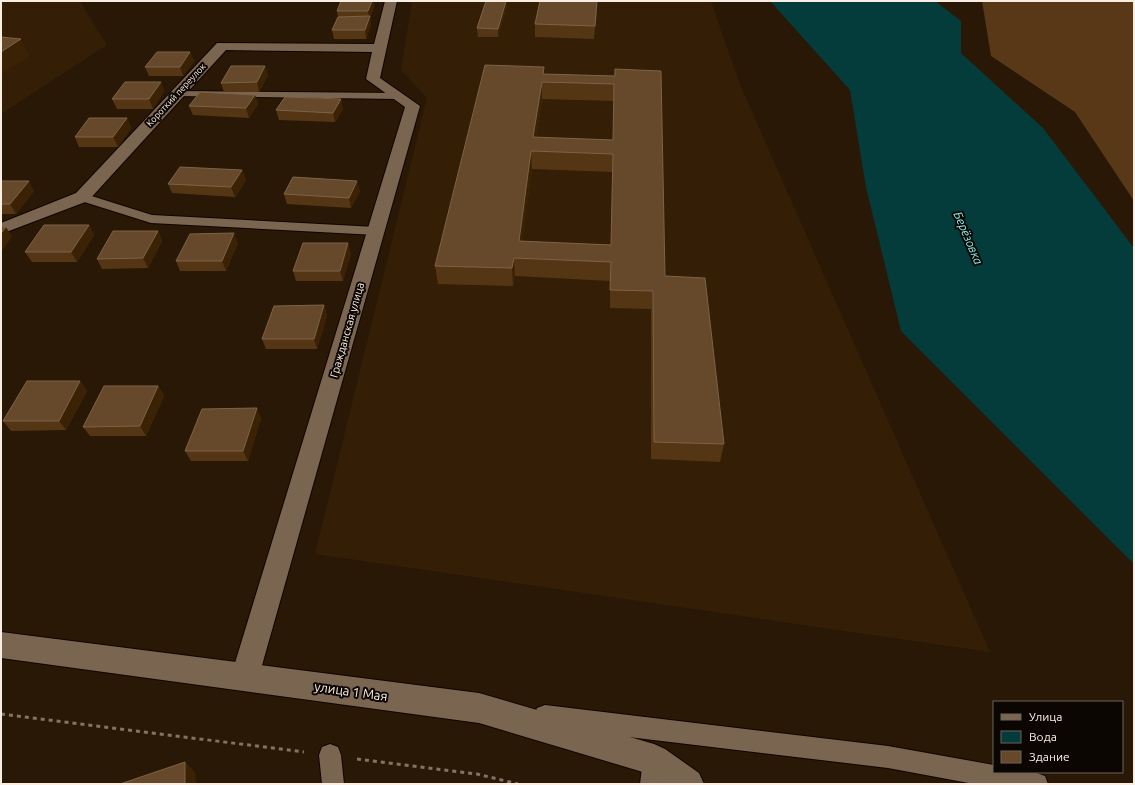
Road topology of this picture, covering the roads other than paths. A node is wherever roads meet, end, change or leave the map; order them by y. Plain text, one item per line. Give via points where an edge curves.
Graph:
1 (391, 1) edge
2 (380, 48) junction
3 (177, 94) junction
4 (398, 96) junction
5 (82, 196) junction
6 (1, 229) edge
7 (376, 231) junction
8 (1, 645) edge
9 (245, 676) junction
10 (479, 708) junction
11 (330, 755) road end
12 (653, 772) edge
13 (333, 784) edge
14 (688, 784) edge
15 (1037, 784) edge

1 - 2 street, Гражданская улица
2 - 3 street, Короткий переулок via 222,46
2 - 4 street, Гражданская улица via 373,79
3 - 4 lane
3 - 5 street, Короткий переулок
4 - 7 street, Гражданская улица via 413,106
5 - 6 street, Короткий переулок
5 - 7 lane via 151,219
7 - 9 street, Гражданская улица
8 - 9 street, улица 1 Мая
9 - 10 street, улица 1 Мая
10 - 12 street, улица 1 Мая
10 - 15 lane via 888,757
11 - 13 lane
12 - 14 street, улица 1 Мая

